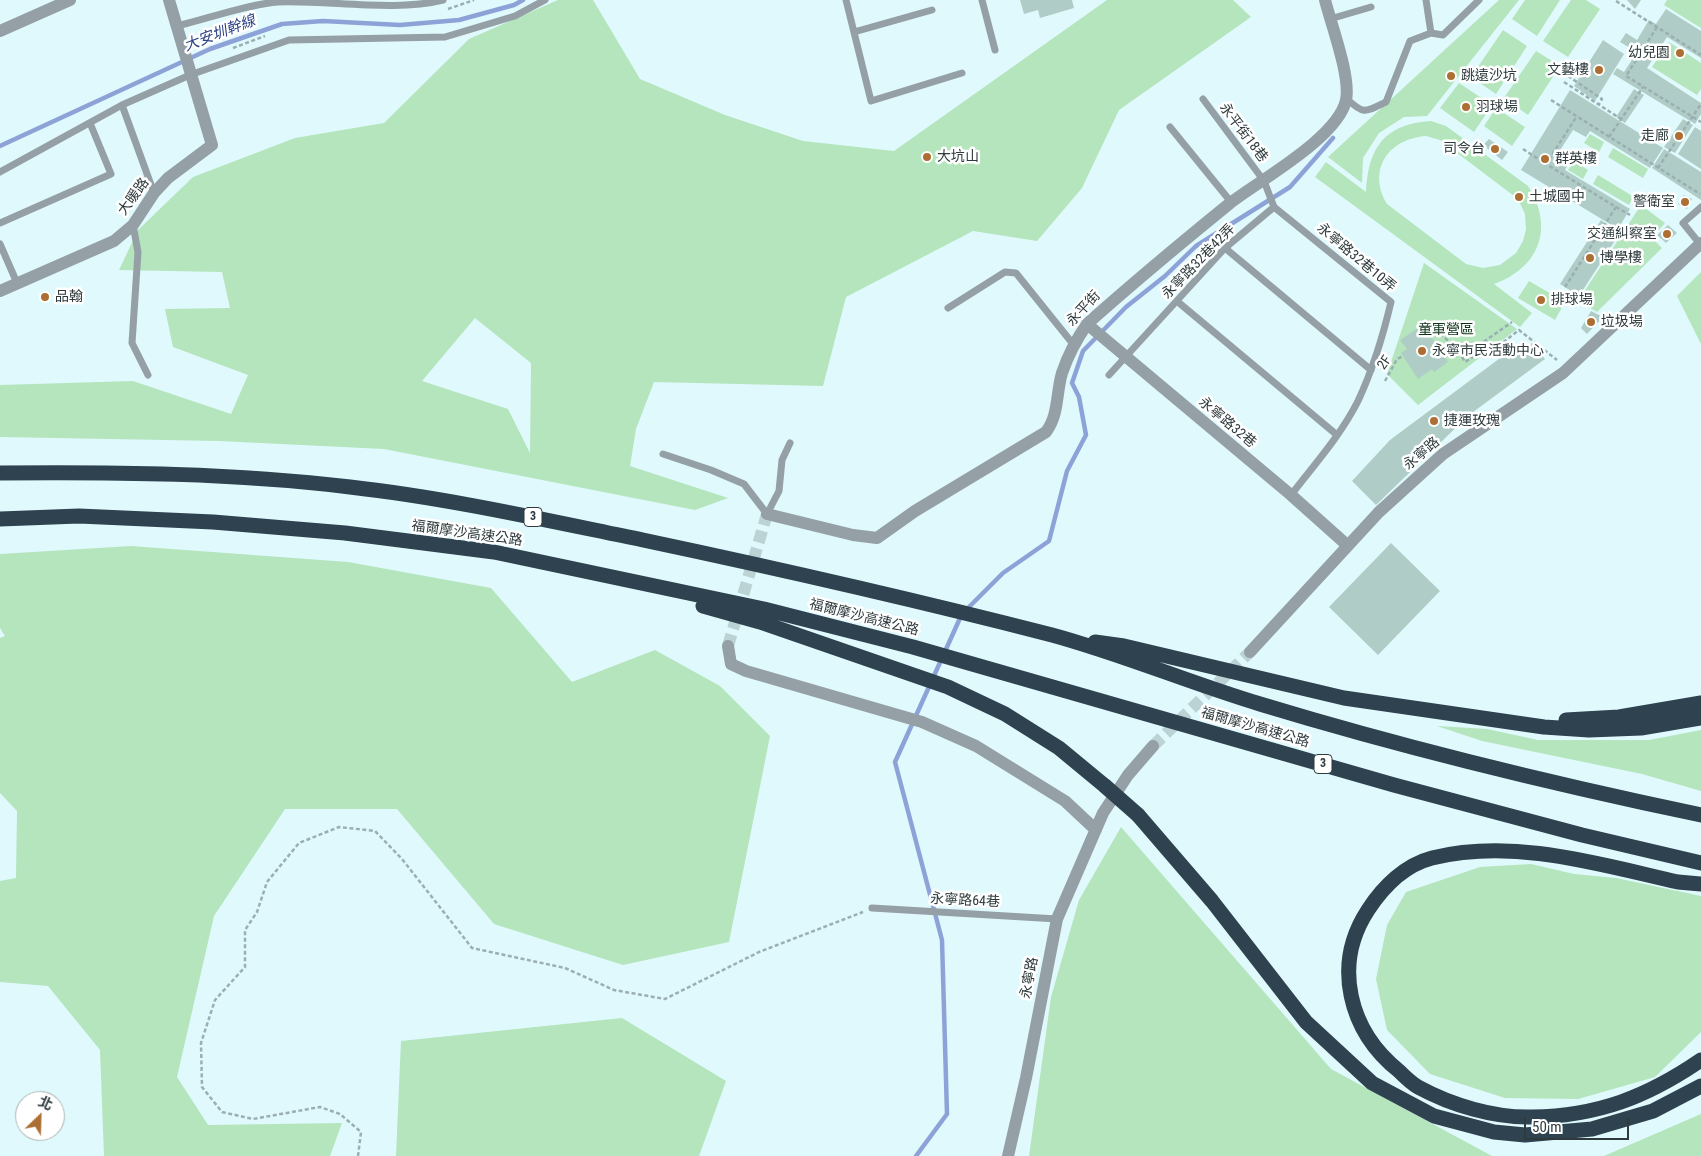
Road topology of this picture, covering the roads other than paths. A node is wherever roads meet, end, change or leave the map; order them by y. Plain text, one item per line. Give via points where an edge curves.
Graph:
1 (70, 0) edge
2 (169, 0) edge
3 (319, 0) edge
4 (443, 0) edge
5 (545, 0) edge
6 (846, 0) edge
7 (982, 0) edge
8 (1325, 0) edge
9 (1426, 0) edge
10 (1478, 0) edge
11 (1371, 6) dead end
12 (932, 10) dead end
13 (1330, 18) junction
14 (177, 26) junction
15 (0, 31) edge
16 (854, 32) junction
17 (1430, 33) junction
18 (995, 50) dead end
19 (189, 71) junction
20 (962, 73) dead end
21 (1202, 99) dead end
22 (1347, 99) junction
23 (122, 106) junction
24 (90, 123) junction
25 (1170, 127) dead end
26 (0, 172) edge
27 (1264, 181) junction
28 (154, 193) junction
29 (1231, 202) junction
30 (1701, 206) edge
31 (1274, 207) junction
32 (0, 223) edge
33 (133, 225) junction
34 (0, 244) edge
35 (1700, 244) edge
36 (1226, 248) junction
37 (16, 283) junction
38 (0, 291) edge
39 (1178, 302) junction
40 (948, 308) dead end
41 (1087, 324) junction
42 (1073, 344) junction
43 (1125, 357) junction
44 (1370, 370) junction
45 (148, 375) dead end
46 (1109, 375) dead end
47 (1337, 435) junction
48 (790, 443) dead end
49 (663, 454) dead end
50 (0, 473) edge
51 (1291, 495) junction
52 (766, 514) junction
53 (0, 519) edge
54 (1346, 545) junction
55 (494, 552) junction
56 (1056, 636) junction
57 (728, 646) tunnel mouth
58 (1250, 652) tunnel mouth
59 (1701, 703) edge
60 (1701, 718) edge
61 (1506, 721) junction
62 (1153, 746) tunnel mouth
63 (1701, 815) edge
64 (1096, 830) junction
65 (1701, 863) edge
66 (1701, 884) edge
67 (872, 908) road end
68 (1057, 919) junction
69 (1701, 1060) edge
70 (1701, 1086) edge
71 (1008, 1156) edge

1 - 15 street
2 - 14 street
3 - 4 lane via 394,4
3 - 14 lane via 276,2
5 - 19 lane via 515,16 445,37 289,40
6 - 16 lane
7 - 18 lane
8 - 13 street
9 - 17 lane
10 - 17 lane via 1443,36
11 - 13 lane
12 - 16 lane
13 - 22 street via 1344,69
14 - 19 street
16 - 20 lane via 871,101
17 - 22 lane via 1410,41 1386,102 1359,111
19 - 23 lane
19 - 28 street, 大暖路 via 212,145 168,178
21 - 27 lane, 永平街18巷
22 - 27 street, 永平街 via 1341,113 1323,133
23 - 24 lane
23 - 28 lane
24 - 26 lane
24 - 32 lane via 111,174
25 - 29 lane
27 - 29 street, 永平街
27 - 31 lane
28 - 33 street, 大暖路
29 - 41 street, 永平街
30 - 35 lane via 1683,223
31 - 36 lane, 永寧路32巷42弄
31 - 44 lane, 永寧路32巷10弄 via 1391,302 1382,342
33 - 37 street, 大暖路 via 114,242
33 - 45 lane via 138,252 132,343
34 - 37 lane
35 - 54 street, 永寧路 via 1568,368 1443,454
36 - 39 lane, 永寧路32巷42弄
36 - 44 lane
37 - 38 street, 大暖路
39 - 43 lane, 永寧路32巷42弄
39 - 47 lane
40 - 42 lane via 1004,272 1016,273
41 - 42 street, 永平街
41 - 43 street, 永寧路32巷
42 - 52 street, 永平街 via 1062,374 1053,423 1046,432 915,511 877,538
43 - 46 lane, 永寧路32巷42弄
43 - 51 street, 永寧路32巷
44 - 47 lane, 永寧路32巷10弄 via 1358,402
47 - 51 lane, 永寧路32巷10弄
48 - 52 lane via 782,460 779,490
49 - 52 lane via 744,484
50 - 56 highway, 福爾摩沙高速公路 / 3 via 228,476 350,487 497,509 779,568
51 - 54 street, 永寧路32巷
53 - 55 highway, 福爾摩沙高速公路 / 3 via 80,516 213,522 345,533
54 - 58 street, 永寧路
55 - 65 highway, 福爾摩沙高速公路 / 3 via 764,610 942,655 1404,787
55 - 70 highway, bridge via 760,622 931,681 1005,714 1059,748 1138,815 1212,901 1306,1022 1372,1082 1434,1116 1494,1132 1525,1135 1592,1129 1653,1110
56 - 61 highway via 1124,646 1344,698
56 - 63 highway, 福爾摩沙高速公路 / 3 via 1256,703 1407,746
57 - 64 street via 731,664 746,671 922,722 976,746 1065,801
59 - 61 highway via 1619,717
60 - 61 highway via 1641,728 1589,730
62 - 64 street, 永寧路 via 1128,775
64 - 68 street, 永寧路
66 - 69 highway via 1537,852 1476,851 1430,859 1400,874 1375,900 1357,927 1348,961 1350,996 1363,1032 1383,1058 1416,1086 1474,1108 1531,1117 1580,1113 1626,1102
67 - 68 lane, 永寧路64巷
68 - 71 street, 永寧路

